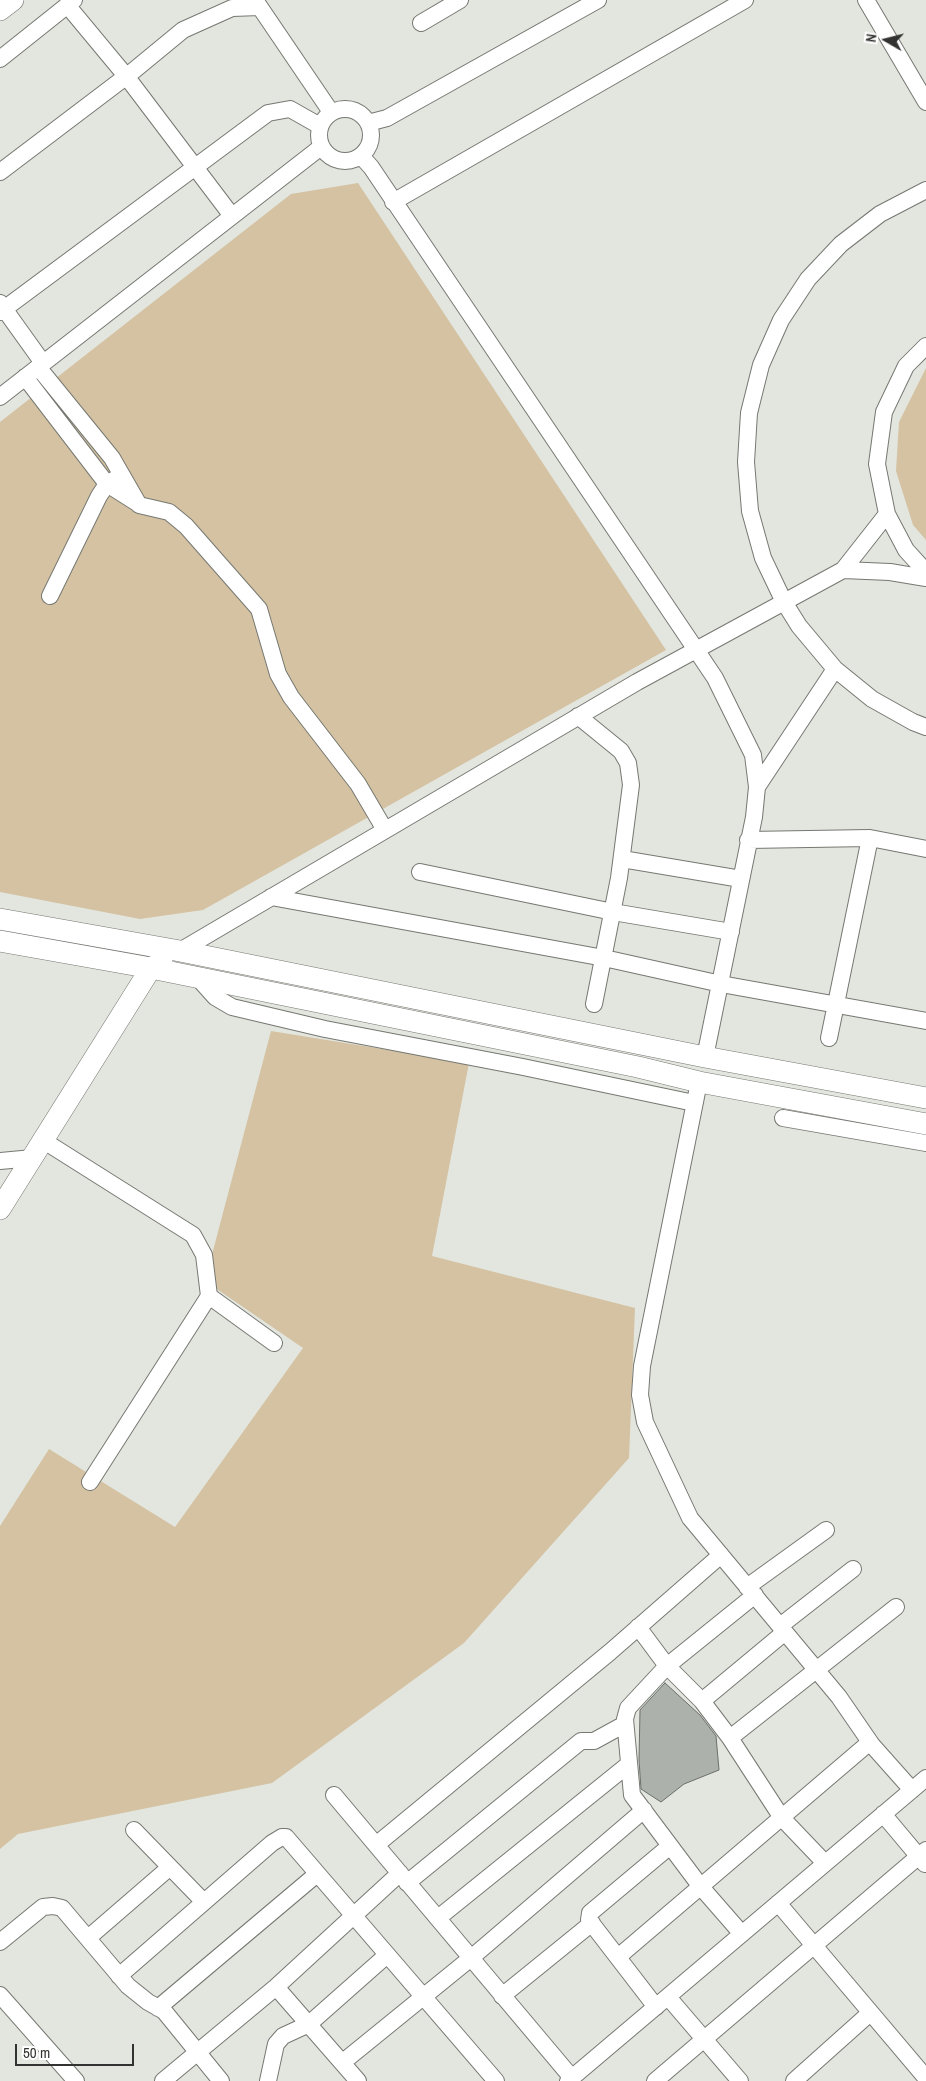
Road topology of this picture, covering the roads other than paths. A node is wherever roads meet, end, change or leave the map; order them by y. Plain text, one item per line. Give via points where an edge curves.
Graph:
1 (13, 0) edge
2 (460, 0) edge
3 (598, 0) edge
4 (745, 0) edge
5 (866, 0) edge
6 (71, 3) edge
7 (258, 4) edge
8 (0, 10) edge
9 (421, 23) dead end
10 (0, 59) edge
11 (126, 76) junction
12 (926, 102) edge
13 (331, 112) junction
14 (368, 123) junction
15 (320, 126) junction
16 (321, 147) junction
17 (361, 156) junction
18 (195, 168) junction
19 (0, 172) edge
20 (926, 190) edge
21 (393, 202) junction
22 (232, 216) junction
23 (2, 308) edge
24 (926, 346) edge
25 (35, 369) junction
26 (0, 397) edge
27 (122, 474) junction
28 (107, 484) junction
29 (139, 505) junction
30 (887, 514) junction
31 (843, 570) junction
32 (926, 572) edge
33 (926, 578) edge
34 (50, 596) dead end
35 (784, 602) junction
36 (696, 650) junction
37 (835, 669) junction
38 (578, 716) junction
39 (926, 727) edge
40 (756, 787) junction
41 (385, 830) junction
42 (870, 838) junction
43 (748, 840) junction
44 (926, 849) edge
45 (622, 859) junction
46 (420, 872) dead end
47 (741, 879) junction
48 (271, 897) junction
49 (613, 912) junction
50 (0, 919) edge
51 (730, 932) junction
52 (0, 941) edge
53 (180, 951) junction
54 (604, 958) junction
55 (151, 968) junction
56 (198, 978) junction
57 (720, 984) junction
58 (594, 1004) dead end
59 (836, 1006) junction
60 (926, 1021) edge
61 (829, 1038) dead end
62 (705, 1057) junction
63 (699, 1082) junction
64 (864, 1086) junction
65 (926, 1098) edge
66 (694, 1103) junction
67 (860, 1110) junction
68 (837, 1116) junction
69 (783, 1118) dead end
70 (926, 1124) edge
71 (926, 1143) edge
72 (38, 1150) junction
73 (0, 1161) edge
74 (0, 1209) edge
75 (209, 1296) junction
76 (274, 1343) dead end
77 (90, 1482) dead end
78 (826, 1530) dead end
79 (721, 1555) junction
80 (853, 1569) dead end
81 (751, 1591) junction
82 (896, 1607) dead end
83 (638, 1627) junction
84 (783, 1629) junction
85 (668, 1666) junction
86 (817, 1670) junction
87 (702, 1701) junction
88 (625, 1724) junction
89 (730, 1738) junction
90 (870, 1742) junction
91 (629, 1764) junction
92 (926, 1778) edge
93 (912, 1790) junction
94 (334, 1795) dead end
95 (644, 1810) junction
96 (883, 1814) junction
97 (782, 1818) junction
98 (134, 1830) dead end
99 (376, 1845) junction
100 (670, 1846) junction
101 (924, 1857) edge
102 (825, 1864) junction
103 (169, 1868) junction
104 (317, 1874) junction
105 (404, 1878) junction
106 (701, 1887) junction
107 (204, 1902) junction
108 (778, 1903) junction
109 (352, 1915) junction
110 (438, 1918) junction
111 (592, 1923) junction
112 (742, 1934) junction
113 (88, 1938) junction
114 (0, 1942) edge
115 (814, 1946) junction
116 (387, 1955) junction
117 (618, 1957) junction
118 (471, 1958) junction
119 (120, 1976) junction
120 (276, 1987) junction
121 (0, 1995) edge
122 (422, 1996) junction
123 (502, 1996) junction
124 (662, 2002) junction
125 (158, 2008) junction
126 (870, 2013) junction
127 (309, 2024) junction
128 (704, 2039) junction
129 (197, 2052) junction
130 (343, 2062) junction
131 (487, 2078) edge
132 (926, 2078) edge
133 (570, 2080) edge
134 (76, 2081) edge
135 (163, 2081) edge
136 (221, 2081) edge
137 (268, 2081) edge
138 (358, 2081) edge
139 (655, 2081) edge
140 (740, 2081) edge
141 (794, 2081) edge

1 - 8 main road
2 - 9 street
3 - 14 street via 387,118
4 - 21 street
5 - 12 street
6 - 10 street
6 - 11 street
7 - 11 street via 232,8 189,26
7 - 13 street
11 - 18 street
11 - 19 street
13 - 14 street via 352,110
13 - 15 street
14 - 17 street via 370,141
15 - 16 street
15 - 18 street via 290,109 268,113
16 - 17 street via 334,160 344,162
16 - 22 street
17 - 21 street
18 - 22 street
18 - 23 street
20 - 35 street via 880,214 841,244 808,279 781,320 761,365 749,413 746,462 750,510 763,558
21 - 36 street
22 - 25 street
23 - 25 street
24 - 30 street via 906,366 884,412 877,464
25 - 26 street
25 - 27 street via 112,458
25 - 28 street
27 - 28 street
27 - 29 street
28 - 29 street
28 - 34 street
29 - 41 street via 170,512 258,609 278,674 291,697 358,784
30 - 31 street
30 - 32 street via 906,550
31 - 33 street via 890,572
31 - 35 street
35 - 36 street
35 - 37 street via 810,641
36 - 38 street
36 - 40 street via 715,678 753,755
37 - 39 street via 872,699
37 - 40 street
38 - 41 street
38 - 45 street via 621,751 628,763 631,785
40 - 43 street
41 - 48 street
42 - 43 street
42 - 44 street
42 - 59 street
43 - 47 street
45 - 47 street
45 - 49 street
46 - 49 street
47 - 51 street
48 - 53 street
48 - 54 street
49 - 51 street
49 - 54 street
50 - 53 main road
51 - 57 street
52 - 55 main road
53 - 55 main road
53 - 62 main road
54 - 57 street
54 - 58 street
55 - 56 main road
55 - 72 main road
56 - 63 main road
56 - 66 street via 215,997 232,1007 325,1029
57 - 59 street
57 - 62 street
59 - 60 street
59 - 61 street
62 - 64 main road
63 - 66 street
63 - 68 main road
64 - 65 main road
64 - 67 main road
66 - 79 street via 642,1366 640,1396 645,1422 690,1518
67 - 68 main road
67 - 70 main road
68 - 69 street
68 - 71 street
72 - 73 street
72 - 74 main road
72 - 75 street via 193,1235 204,1255
75 - 76 street
75 - 77 street
78 - 81 street
79 - 81 street
79 - 83 street
80 - 84 street
81 - 84 street
81 - 85 street
82 - 86 street
83 - 85 street
83 - 99 street
84 - 86 street
84 - 87 street
85 - 87 street
85 - 88 street via 628,1708
86 - 89 street
86 - 90 street
87 - 89 street
88 - 91 street
88 - 105 street via 594,1741 581,1741
89 - 97 street
90 - 93 street
90 - 97 street
91 - 95 street via 632,1795
91 - 110 street
92 - 93 street
93 - 96 street
94 - 99 street
95 - 100 street
95 - 118 street
96 - 101 street
96 - 102 street
97 - 102 street
97 - 106 street
98 - 103 street
99 - 105 street
100 - 106 street
100 - 111 street via 590,1913
101 - 115 street
102 - 108 street
103 - 107 street
103 - 113 street
104 - 107 street via 286,1837 282,1837
104 - 109 street
104 - 125 street
105 - 109 street
105 - 110 street
106 - 112 street
106 - 117 street
107 - 119 street
108 - 112 street
108 - 115 street
109 - 116 street
109 - 120 street
110 - 118 street
111 - 117 street
111 - 123 street
112 - 124 street
113 - 114 street via 62,1908 53,1906 43,1907
113 - 119 street
115 - 126 street
115 - 128 street
116 - 122 street
116 - 127 street
117 - 124 street
118 - 122 street
118 - 123 street
119 - 125 street
120 - 127 street
120 - 129 street
121 - 134 street
122 - 130 street
122 - 131 street
123 - 133 street
124 - 128 street
124 - 133 street
125 - 129 street via 164,2011
126 - 132 street
126 - 141 street
127 - 130 street
127 - 137 street via 283,2036 276,2044
128 - 139 street
128 - 140 street
129 - 135 street
129 - 136 street
130 - 138 street

